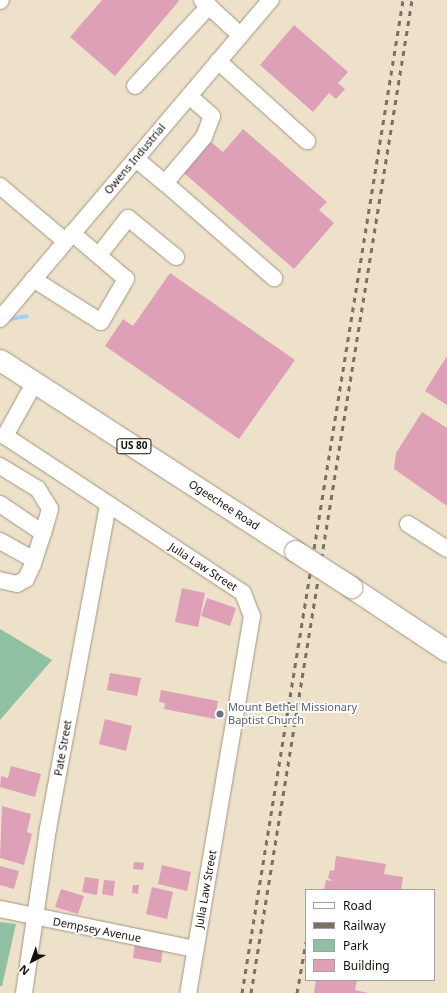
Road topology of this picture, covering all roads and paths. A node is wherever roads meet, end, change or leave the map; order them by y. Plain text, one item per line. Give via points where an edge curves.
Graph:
1 (271, 0) edge
2 (205, 3) edge
3 (240, 35) junction
4 (218, 61) junction
5 (135, 86) dead end
6 (189, 96) junction
7 (307, 141) dead end
8 (136, 159) junction
9 (165, 183) junction
10 (1, 188) edge
11 (69, 237) junction
12 (99, 255) junction
13 (176, 257) dead end
14 (274, 278) dead end
15 (33, 279) junction
16 (0, 319) edge
17 (0, 360) edge
18 (35, 382) junction
19 (0, 466) edge
20 (0, 504) edge
21 (108, 505) junction
22 (408, 524) dead end
23 (43, 533) junction
24 (0, 541) edge
25 (447, 549) edge
26 (33, 564) junction
27 (0, 580) edge
28 (447, 651) edge
29 (0, 909) edge
30 (36, 918) junction
31 (195, 949) junction
32 (24, 993) edge
33 (188, 993) edge

1 - 3 street, Owens Industrial
2 - 3 street
2 - 5 street
3 - 4 street, Owens Industrial
4 - 6 street, Owens Industrial
4 - 7 street
6 - 8 street, Owens Industrial
6 - 9 street via 212,116 204,136
8 - 9 street
8 - 11 street, Owens Industrial
9 - 14 street
10 - 11 street
11 - 12 street
11 - 15 street, Owens Industrial
12 - 13 street via 128,218
12 - 15 street via 126,279 101,322
15 - 16 street, Owens Industrial
17 - 18 main road, Ogeechee Road / US 80
18 - 21 street, Julia Law Street via 5,436
18 - 28 main road, Ogeechee Road / US 80, bridge
19 - 23 street via 38,489 50,510
20 - 23 street
21 - 30 street, Pate Street via 48,829
21 - 31 street, Julia Law Street via 243,593 252,616
22 - 25 street
23 - 26 street
24 - 26 street via 31,558
26 - 27 street via 26,579 17,584
29 - 30 street, Dempsey Avenue
30 - 31 street, Dempsey Avenue
30 - 32 street, Pate Street
31 - 33 street, Julia Law Street

